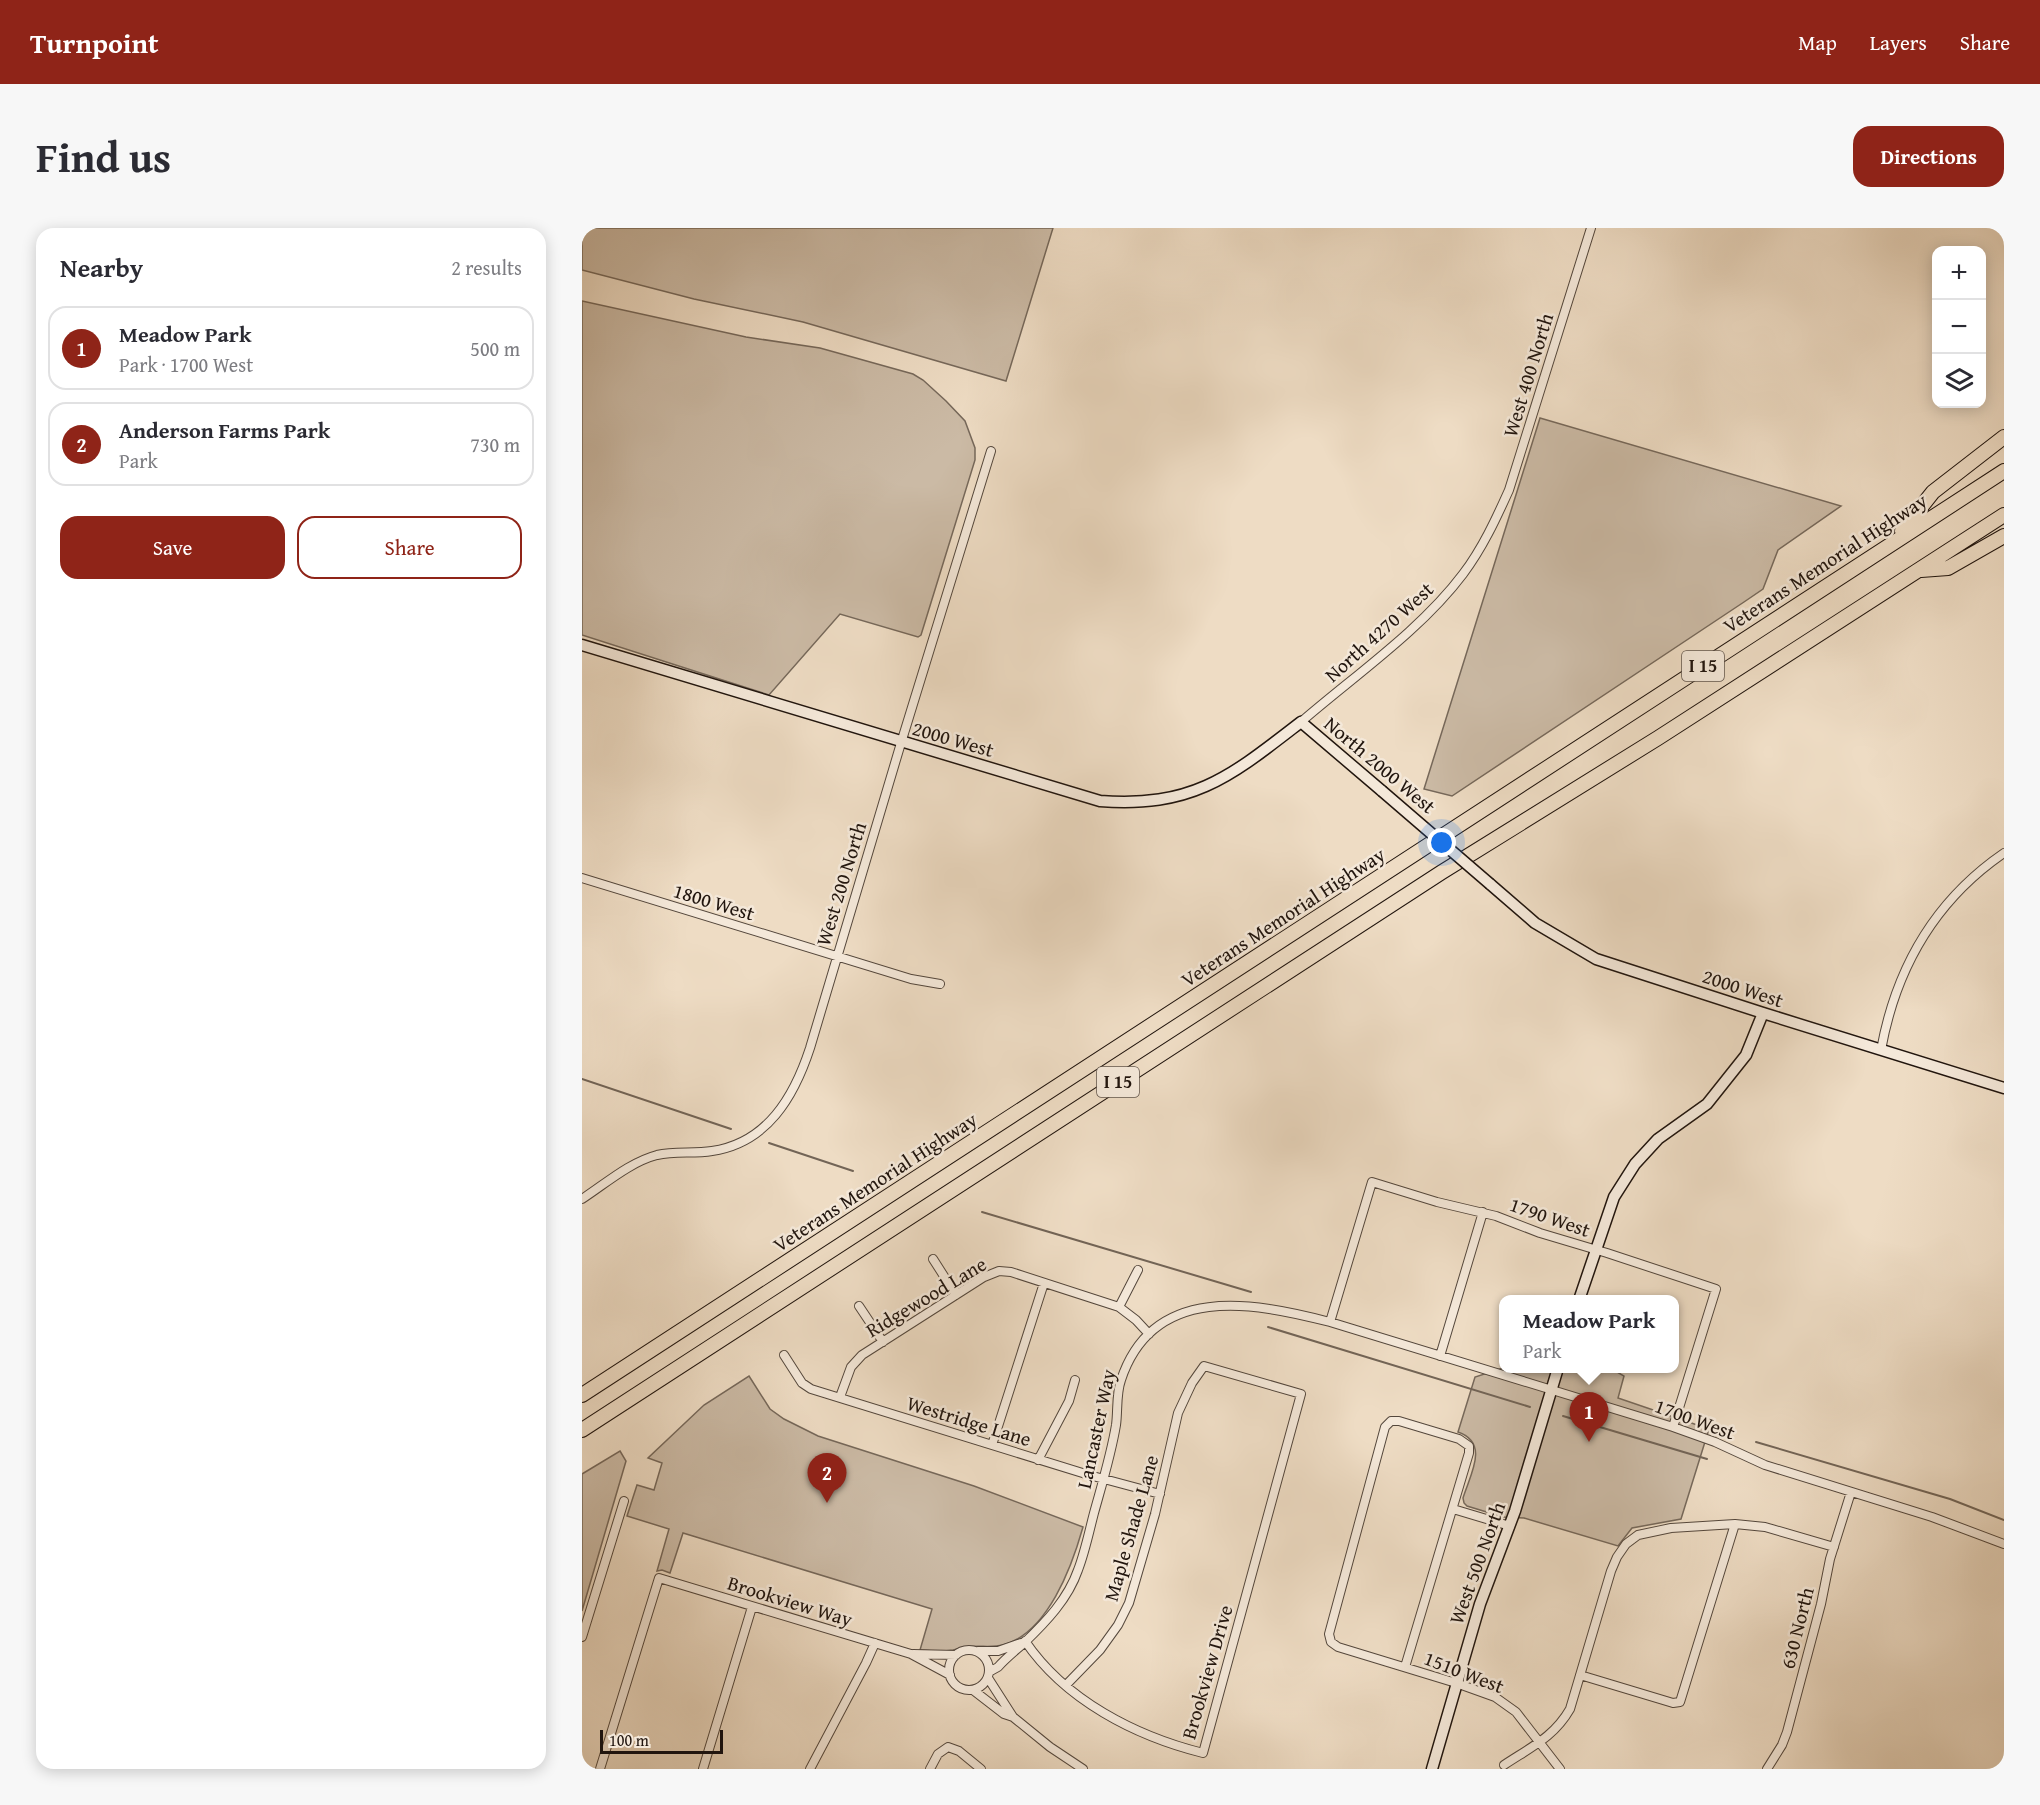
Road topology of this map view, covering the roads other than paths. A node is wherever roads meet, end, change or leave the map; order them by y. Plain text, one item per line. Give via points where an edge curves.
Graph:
1 (1591, 228) edge
2 (2004, 437) edge
3 (991, 451) dead end
4 (2004, 471) edge
5 (2004, 515) edge
6 (1491, 530) joint
7 (2004, 536) edge
8 (1895, 540) junction
9 (1919, 570) junction
10 (582, 645) edge
11 (1301, 722) junction
12 (901, 743) junction
13 (2004, 853) edge
14 (582, 878) edge
15 (1490, 884) joint
16 (837, 957) junction
17 (940, 984) dead end
18 (1763, 1013) junction
19 (1881, 1050) junction
20 (2004, 1088) edge
21 (582, 1199) edge
22 (1483, 1212) junction
23 (1595, 1249) junction
24 (933, 1259) dead end
25 (1138, 1270) dead end
26 (1044, 1283) junction
27 (956, 1295) junction
28 (1580, 1295) edge
29 (859, 1306) dead end
30 (1119, 1307) junction
31 (1266, 1308) joint
32 (1330, 1322) junction
33 (1149, 1334) junction
34 (883, 1342) junction
35 (784, 1355) dead end
36 (1440, 1356) junction
37 (1204, 1366) joint
38 (1556, 1373) edge
39 (1075, 1380) dead end
40 (1551, 1390) junction
41 (582, 1395) edge
42 (840, 1397) junction
43 (1673, 1427) junction
44 (582, 1430) edge
45 (992, 1445) junction
46 (1038, 1460) junction
47 (1104, 1479) junction
48 (1851, 1492) junction
49 (1160, 1494) junction
50 (624, 1501) dead end
51 (1453, 1509) junction
52 (1735, 1524) junction
53 (1510, 1526) junction
54 (2004, 1544) edge
55 (1834, 1547) junction
56 (752, 1607) junction
57 (582, 1637) edge
58 (1026, 1641) junction
59 (875, 1644) junction
60 (974, 1651) junction
61 (911, 1654) junction
62 (956, 1655) junction
63 (1405, 1667) junction
64 (950, 1675) junction
65 (988, 1675) junction
66 (1580, 1675) junction
67 (1456, 1683) junction
68 (1066, 1684) junction
69 (973, 1690) junction
70 (1014, 1717) junction
71 (1540, 1741) junction
72 (1504, 1765) dead end
73 (600, 1769) edge
74 (703, 1769) edge
75 (810, 1769) edge
76 (930, 1769) edge
77 (981, 1769) edge
78 (1083, 1769) edge
79 (1432, 1769) edge
80 (1560, 1769) edge
81 (1767, 1769) edge

1 - 6 street, West 400 North via 1509,490
2 - 8 highway via 1932,492
3 - 12 street, West 200 North
4 - 8 highway, Veterans Memorial Highway / I 15
5 - 9 highway, I 15
6 - 11 street, North 4270 West via 1464,573 1429,615
7 - 9 highway via 1948,568
8 - 41 highway, Veterans Memorial Highway / I 15
9 - 44 highway, I 15 via 1432,878
10 - 12 street, 2000 West
11 - 12 street, 2000 West via 1228,777 1175,798 1129,803 1100,801
11 - 15 street, North 2000 West, bridge
12 - 16 street, West 200 North
13 - 19 street via 1965,883 1919,943 1896,995
14 - 16 street, 1800 West
15 - 18 street, 2000 West via 1535,923 1596,959
16 - 17 street, 1800 West
16 - 21 street, West 200 North via 810,1048 779,1113 743,1142 710,1151 656,1155
18 - 19 street, 2000 West
18 - 23 street via 1746,1055 1707,1104 1658,1139 1635,1164 1614,1197
19 - 20 street, 2000 West
22 - 23 street, 1790 West
22 - 32 street, 1790 West via 1372,1182
22 - 36 street
23 - 28 street
23 - 43 street, 1790 West via 1716,1289
24 - 27 street
25 - 30 street
26 - 27 street, Ridgewood Lane via 999,1271
26 - 30 street, Ridgewood Lane
26 - 45 street
27 - 34 street, Ridgewood Lane
29 - 34 street
30 - 33 street, Ridgewood Lane
31 - 32 street, 1700 West
31 - 33 street, Lancaster Way via 1196,1308
32 - 36 street, 1700 West
33 - 47 street, Lancaster Way via 1126,1365 1119,1384 1116,1425
34 - 42 street, Ridgewood Lane via 856,1361
35 - 42 street, Westridge Lane via 806,1386
36 - 40 street, 1700 West
37 - 49 street, Maple Shade Lane via 1178,1413
37 - 68 street, Brookview Drive via 1301,1395 1203,1753 1141,1733 1098,1709
38 - 40 street, West 500 North
39 - 46 street via 1069,1401
40 - 43 street, 1700 West
40 - 53 street, West 500 North
42 - 45 street, Westridge Lane
43 - 48 street, 1700 West via 1765,1465
45 - 46 street, Westridge Lane
46 - 47 street, Westridge Lane
47 - 49 street, Westridge Lane
47 - 58 street, Lancaster Way via 1078,1570 1053,1613
48 - 54 street, 1700 West
48 - 55 street, 630 North
49 - 68 street, Maple Shade Lane via 1129,1603 1100,1650
50 - 57 street
51 - 53 street
51 - 63 street
51 - 63 street, 1510 West via 1469,1446 1459,1439 1391,1421 1385,1428 1329,1634 1338,1647
52 - 55 street via 1765,1527
52 - 66 street via 1671,1528 1638,1535 1626,1544 1611,1571
52 - 66 street via 1682,1700 1673,1703
53 - 67 street, West 500 North
55 - 81 street, 630 North via 1787,1732
56 - 59 street, Brookview Way
56 - 73 street, Brookview Way via 659,1578
56 - 74 street
58 - 60 street, Lancaster Way via 998,1651
58 - 65 street, Lancaster Way
58 - 68 street, Brookview Drive via 1040,1662
59 - 61 street, Brookview Way
59 - 75 street
60 - 62 street
60 - 65 street via 984,1656
61 - 62 street, Brookview Way
61 - 64 street, Brookview Way
62 - 64 street via 950,1664
63 - 67 street, 1510 West
64 - 69 street via 961,1689
65 - 69 street
65 - 70 street
66 - 71 street via 1562,1724
67 - 71 street, 1510 West via 1495,1697 1516,1712
67 - 79 street, West 500 North
69 - 70 street
70 - 78 street
71 - 72 street
71 - 80 street, 1510 West
76 - 77 street via 948,1747 959,1750

